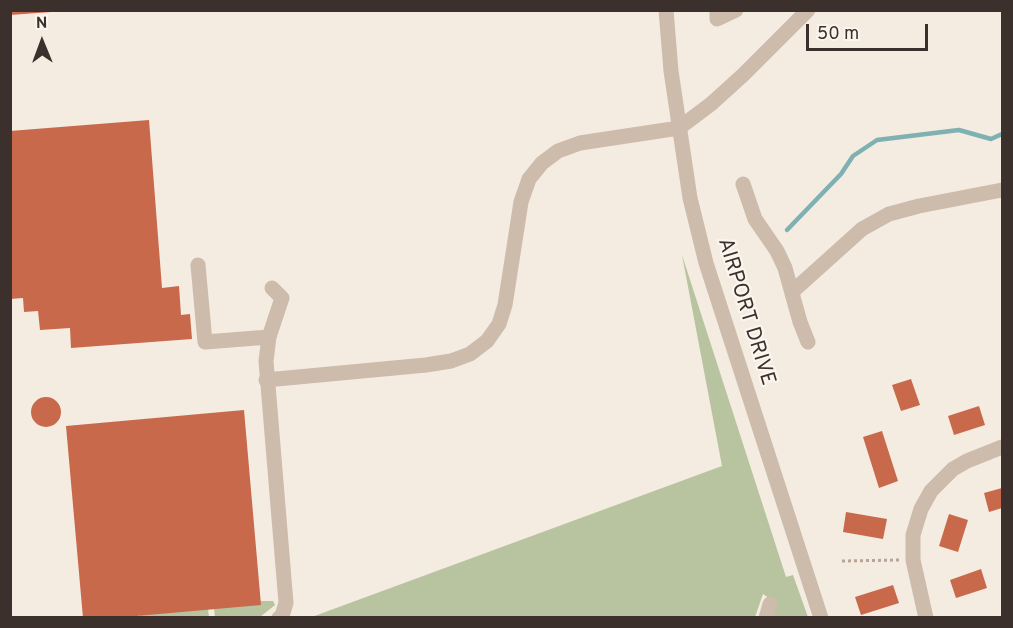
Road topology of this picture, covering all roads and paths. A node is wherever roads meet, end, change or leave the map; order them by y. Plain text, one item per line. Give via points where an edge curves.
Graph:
1 (666, 10) edge
2 (717, 10) edge
3 (736, 10) edge
4 (800, 13) edge
5 (679, 128) junction
6 (743, 184) dead end
7 (1002, 189) edge
8 (198, 265) dead end
9 (273, 288) dead end
10 (792, 292) junction
11 (269, 337) junction
12 (808, 342) dead end
13 (266, 380) junction
14 (1002, 447) edge
15 (904, 560) dead end
16 (842, 561) dead end
17 (279, 618) edge
18 (821, 618) edge
19 (926, 618) edge

1 - 5 street, AIRPORT DRIVE
2 - 3 street via 717,19
4 - 5 street via 744,75
5 - 13 street via 580,143 558,151 542,163 529,179 521,202 499,324 487,341 470,354 435,364
5 - 18 street, AIRPORT DRIVE via 706,263
6 - 10 street via 755,219 785,268
7 - 10 street via 889,214 862,229
8 - 11 street via 205,342
9 - 11 street via 282,298
10 - 12 street
11 - 13 street
13 - 17 street via 286,603
14 - 19 street via 953,469 931,491 921,509 913,560
15 - 16 path

